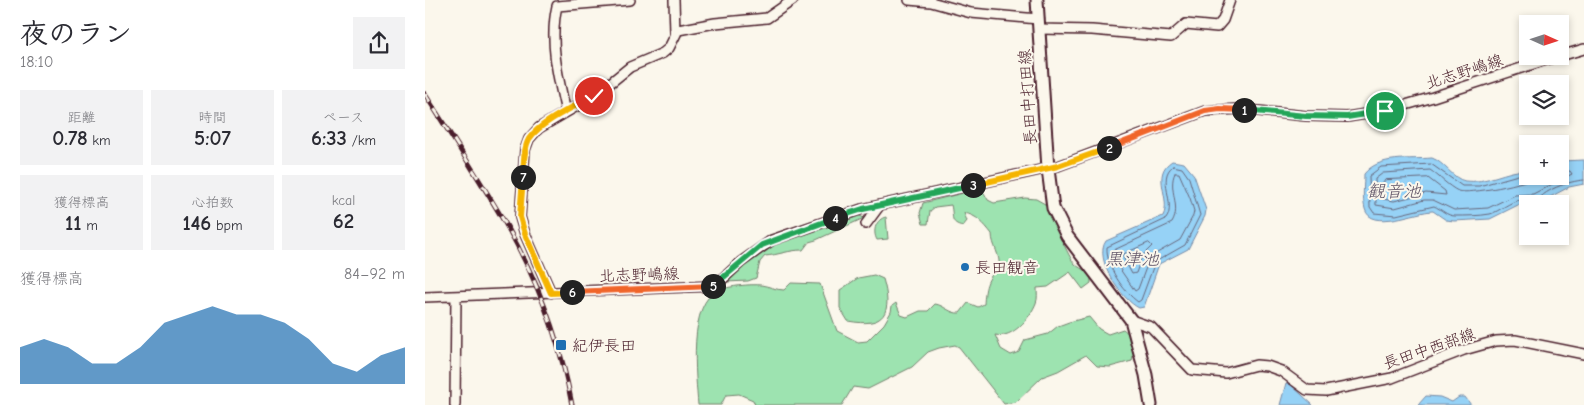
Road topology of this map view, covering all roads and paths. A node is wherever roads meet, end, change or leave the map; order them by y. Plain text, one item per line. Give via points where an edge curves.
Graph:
1 (630, 0) edge
2 (674, 0) edge
3 (793, 0) edge
4 (909, 0) edge
5 (1037, 0) edge
6 (1230, 0) edge
7 (1039, 24) junction
8 (675, 33) junction
9 (1584, 49) edge
10 (1569, 53) edge
11 (1531, 65) edge
12 (566, 112) junction
13 (1048, 168) junction
14 (880, 205) junction
15 (866, 224) dead end
16 (551, 293) junction
17 (456, 296) junction
18 (425, 297) edge
19 (1131, 320) junction
20 (1584, 354) edge
21 (455, 405) edge
22 (1151, 405) edge

1 - 12 street via 557,6 554,30 556,66
2 - 8 street
3 - 8 street via 767,18 691,26
4 - 7 street
5 - 7 street, 長田中打田線
6 - 7 street via 1217,27 1186,24 1171,37
7 - 13 street, 長田中打田線
8 - 12 street via 669,48 663,53 631,67 594,96
9 - 10 street, 北志野嶋線
11 - 13 street, 北志野嶋線 via 1385,111 1347,117 1239,109 1205,111 1090,156
12 - 16 street via 539,128 529,139 521,190 520,217
13 - 14 street, 北志野嶋線
13 - 19 street, 長田中打田線 via 1053,208 1067,236
14 - 15 street
14 - 16 street, 北志野嶋線 via 772,240 715,286
16 - 17 street, 北志野嶋線
17 - 18 street, 北志野嶋線
17 - 21 street
19 - 20 street, 長田中西部線 via 1151,326 1192,370 1226,374 1256,365 1267,366 1281,371 1307,390 1326,391 1392,378 1495,341 1515,340
19 - 22 street, 長田中打田線

